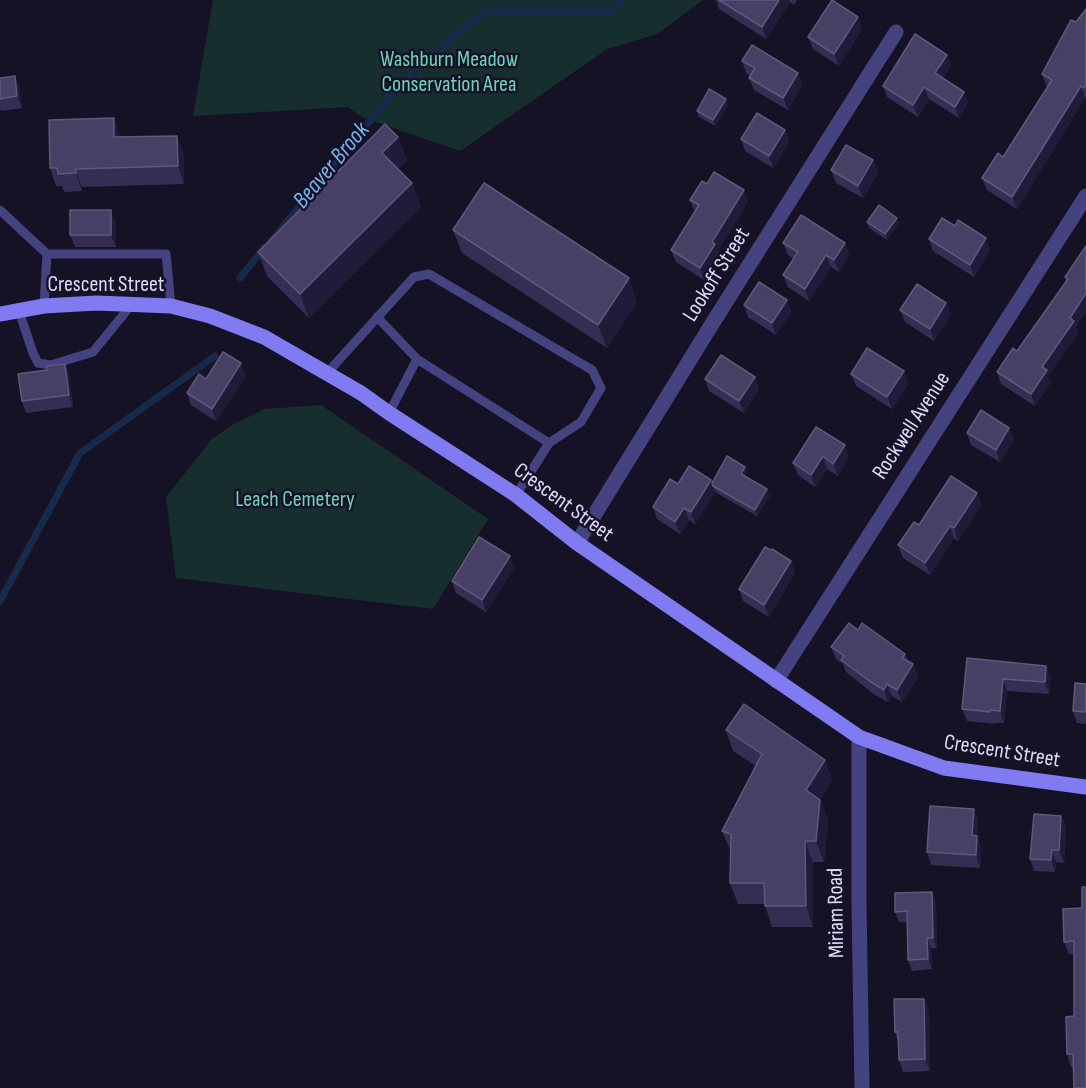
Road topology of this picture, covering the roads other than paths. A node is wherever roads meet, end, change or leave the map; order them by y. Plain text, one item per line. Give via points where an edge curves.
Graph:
1 (896, 32) dead end
2 (1086, 196) edge
3 (0, 210) edge
4 (47, 254) junction
5 (132, 304) junction
6 (44, 306) junction
7 (171, 306) junction
8 (19, 311) junction
9 (0, 314) edge
10 (376, 317) junction
11 (417, 359) junction
12 (327, 372) junction
13 (389, 413) junction
14 (549, 443) junction
15 (516, 495) junction
16 (578, 543) junction
17 (776, 681) junction
18 (859, 737) junction
19 (1086, 787) edge
20 (862, 1088) edge

1 - 16 street, Lookoff Street
2 - 17 street, Rockwell Avenue
3 - 4 lane
4 - 6 lane
4 - 7 lane via 166,254
5 - 6 main road, Crescent Street
5 - 7 main road, Crescent Street
5 - 8 lane via 93,352 51,365 38,363
6 - 8 main road, Crescent Street
7 - 12 main road, Crescent Street via 264,337
8 - 9 main road, Crescent Street
10 - 11 lane
10 - 12 lane
10 - 14 lane via 414,277 429,274 592,370 601,388 581,422
11 - 13 lane
11 - 14 lane
12 - 13 main road, Crescent Street
13 - 15 main road, Crescent Street
14 - 15 lane
15 - 16 main road, Crescent Street
16 - 17 main road, Crescent Street
17 - 18 main road, Crescent Street
18 - 19 main road, Crescent Street via 944,768
18 - 20 street, Miriam Road

